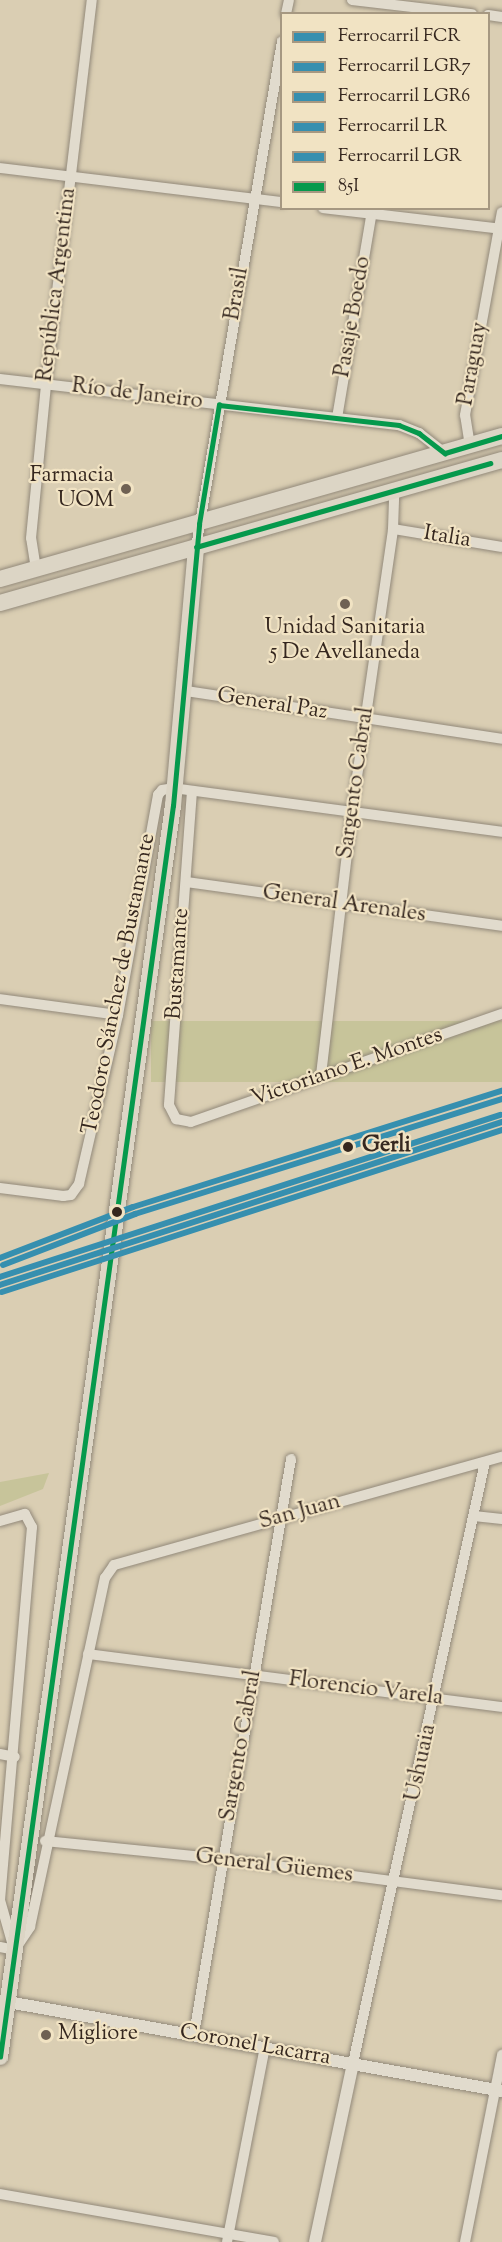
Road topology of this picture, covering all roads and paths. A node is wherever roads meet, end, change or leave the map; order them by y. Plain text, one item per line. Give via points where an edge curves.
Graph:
1 (92, 0) edge
2 (352, 0) edge
3 (455, 12) edge
4 (280, 52) edge
5 (0, 168) edge
6 (71, 177) junction
7 (254, 198) junction
8 (280, 202) edge
9 (335, 210) edge
10 (502, 212) edge
11 (371, 216) junction
12 (501, 228) edge
13 (0, 379) edge
14 (46, 384) junction
15 (219, 405) junction
16 (337, 418) junction
17 (502, 436) edge
18 (470, 446) junction
19 (445, 453) junction
20 (502, 460) edge
21 (394, 491) junction
22 (199, 524) junction
23 (393, 529) junction
24 (502, 547) edge
25 (196, 548) junction
26 (36, 569) junction
27 (0, 579) edge
28 (0, 603) edge
29 (186, 691) junction
30 (365, 721) junction
31 (502, 739) edge
32 (173, 788) junction
33 (192, 791) junction
34 (352, 812) junction
35 (502, 832) edge
36 (186, 882) junction
37 (340, 906) junction
38 (502, 926) edge
39 (0, 999) edge
40 (502, 1014) edge
41 (118, 1015) junction
42 (321, 1075) junction
43 (192, 1122) joint
44 (0, 1188) edge
45 (502, 1457) edge
46 (291, 1459) dead end
47 (485, 1462) junction
48 (474, 1516) junction
49 (282, 1518) junction
50 (502, 1520) edge
51 (0, 1521) edge
52 (87, 1654) junction
53 (254, 1677) junction
54 (436, 1699) junction
55 (502, 1707) edge
56 (0, 1754) edge
57 (15, 1757) junction
58 (45, 1841) junction
59 (223, 1859) junction
60 (395, 1883) junction
61 (502, 1895) edge
62 (7, 1949) edge
63 (8, 2002) junction
64 (194, 2034) junction
65 (265, 2047) junction
66 (502, 2055) edge
67 (0, 2057) edge
68 (353, 2063) junction
69 (499, 2091) edge
70 (0, 2194) edge
71 (228, 2238) edge
72 (274, 2242) edge
73 (315, 2242) edge
74 (465, 2242) edge

1 - 6 street, República Argentina
2 - 3 street
4 - 7 street, Brasil
5 - 6 street
6 - 7 street
6 - 14 street, República Argentina
7 - 8 street
7 - 15 street, Brasil
9 - 11 street
10 - 12 street, Paraguay
11 - 12 street
11 - 16 street, Pasaje Boedo
12 - 18 street, Paraguay via 465,415
13 - 14 street, Río de Janeiro
14 - 15 street, Río de Janeiro
14 - 26 street, República Argentina via 31,538
15 - 16 street, Río de Janeiro
15 - 22 street, Brasil
16 - 19 street, Río de Janeiro via 399,425 419,433
17 - 18 main road
18 - 19 main road
19 - 22 main road
20 - 21 main road
21 - 23 street, Sargento Cabral
21 - 25 main road
22 - 25 street, Brasil
22 - 26 main road
23 - 24 street, Italia
23 - 30 street, Sargento Cabral
25 - 28 main road
25 - 29 main road
26 - 27 main road
29 - 30 street, General Paz
29 - 32 main road
30 - 31 street, General Paz
30 - 34 street, Sargento Cabral
32 - 33 street
32 - 41 street, Teodoro Sánchez de Bustamante via 158,795
32 - 62 main road via 81,1488
33 - 34 street
33 - 36 street, Bustamante
34 - 35 street
34 - 37 street, Sargento Cabral
36 - 37 street, General Arenales
36 - 43 street, Bustamante via 169,1105 176,1119
37 - 38 street, General Arenales
37 - 42 street, Sargento Cabral
39 - 41 street
40 - 42 street, Victoriano E. Montes
41 - 44 street, Teodoro Sánchez de Bustamante via 76,1190 63,1196
42 - 43 street, Victoriano E. Montes
45 - 47 street, San Juan
46 - 49 street, Sargento Cabral
47 - 48 street, Ushuaia
47 - 49 street, San Juan
48 - 50 street
48 - 54 street, Ushuaia
49 - 52 street, San Juan via 114,1565 105,1578
49 - 53 street, Sargento Cabral
51 - 57 street via 20,1513 29,1517 32,1527
52 - 53 street, Florencio Varela
52 - 58 street
53 - 54 street, Florencio Varela
53 - 59 street, Sargento Cabral
54 - 55 street, Florencio Varela
54 - 60 street, Ushuaia
56 - 57 street
57 - 62 street via 0,1900
58 - 59 street, General Güemes
58 - 62 street via 30,1926
59 - 60 street, General Güemes
59 - 64 street, Sargento Cabral
60 - 61 street, General Güemes
60 - 68 street, Ushuaia
62 - 63 main road
63 - 64 street, Coronel Lacarra
63 - 67 main road
64 - 65 street, Coronel Lacarra
65 - 68 street, Coronel Lacarra
65 - 71 street
66 - 69 street
68 - 69 street, Coronel Lacarra
68 - 73 street
69 - 74 street
70 - 71 street
71 - 72 street

